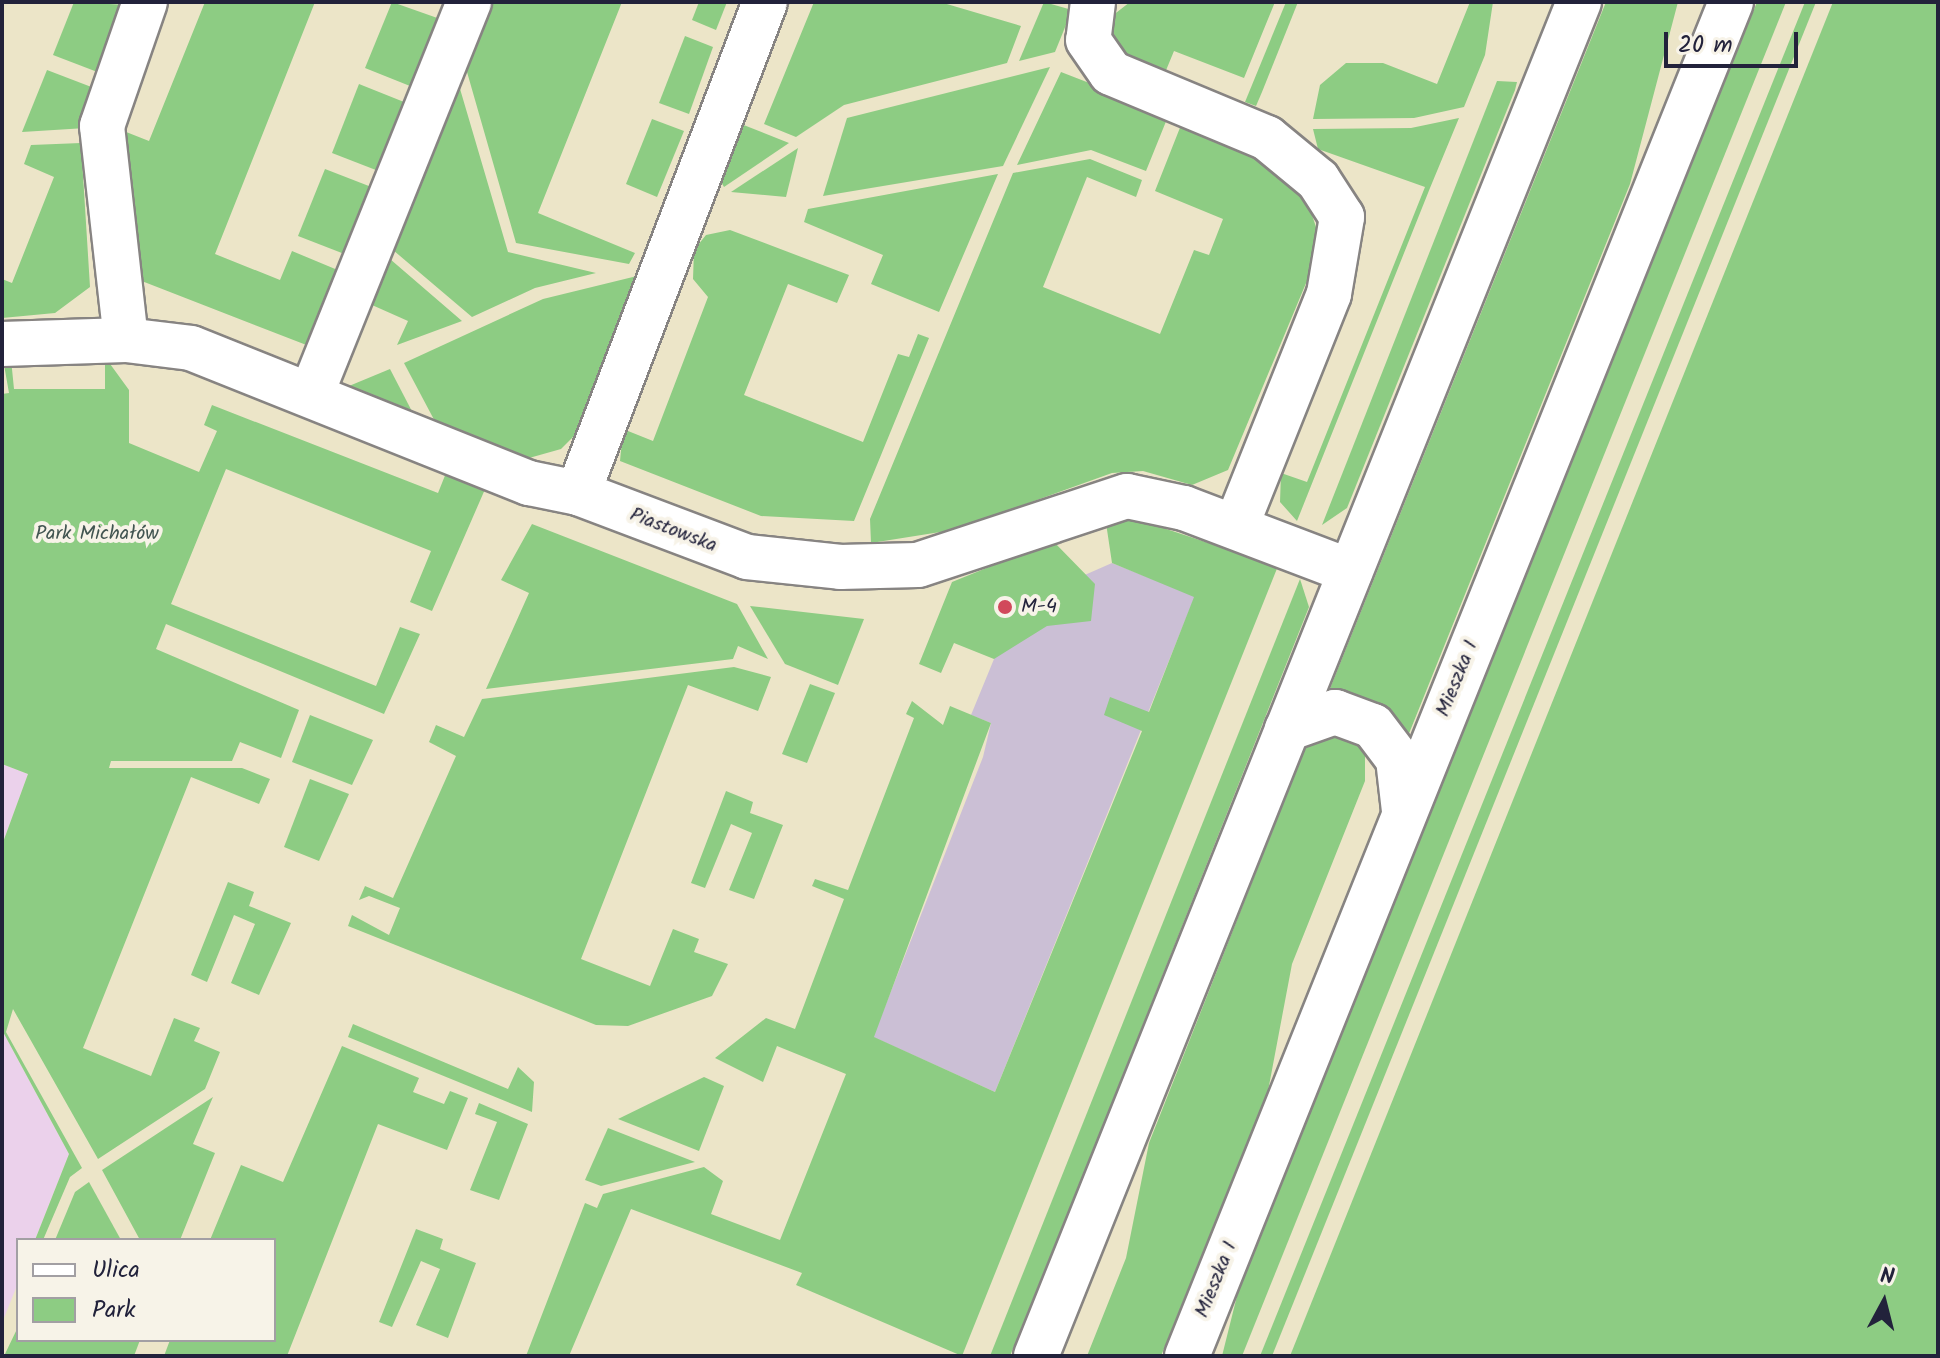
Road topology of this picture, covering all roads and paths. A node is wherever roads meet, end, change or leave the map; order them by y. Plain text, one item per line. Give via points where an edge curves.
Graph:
1 (145, 2) edge
2 (469, 2) edge
3 (765, 2) edge
4 (1093, 2) edge
5 (1579, 2) edge
6 (1731, 2) edge
7 (126, 340) junction
8 (2, 344) edge
9 (311, 395) junction
10 (578, 493) junction
11 (1236, 527) junction
12 (1350, 571) junction
13 (1287, 729) junction
14 (1404, 813) junction
15 (1036, 1356) edge
16 (1187, 1356) edge

1 - 7 street via 102,126
2 - 9 street
3 - 10 street
4 - 11 street via 1088,40 1111,73 1267,138 1318,180 1342,217 1329,294
5 - 12 street
6 - 14 street, Mieszka I
7 - 8 street, Piastowska
7 - 9 street, Piastowska via 191,348
9 - 10 street, Piastowska via 529,483
10 - 11 street, Piastowska via 724,551 840,567 937,560 1127,496
11 - 12 street, Piastowska
12 - 13 street
13 - 14 street via 1335,712 1373,726 1398,759
13 - 15 street
14 - 16 street, Mieszka I

